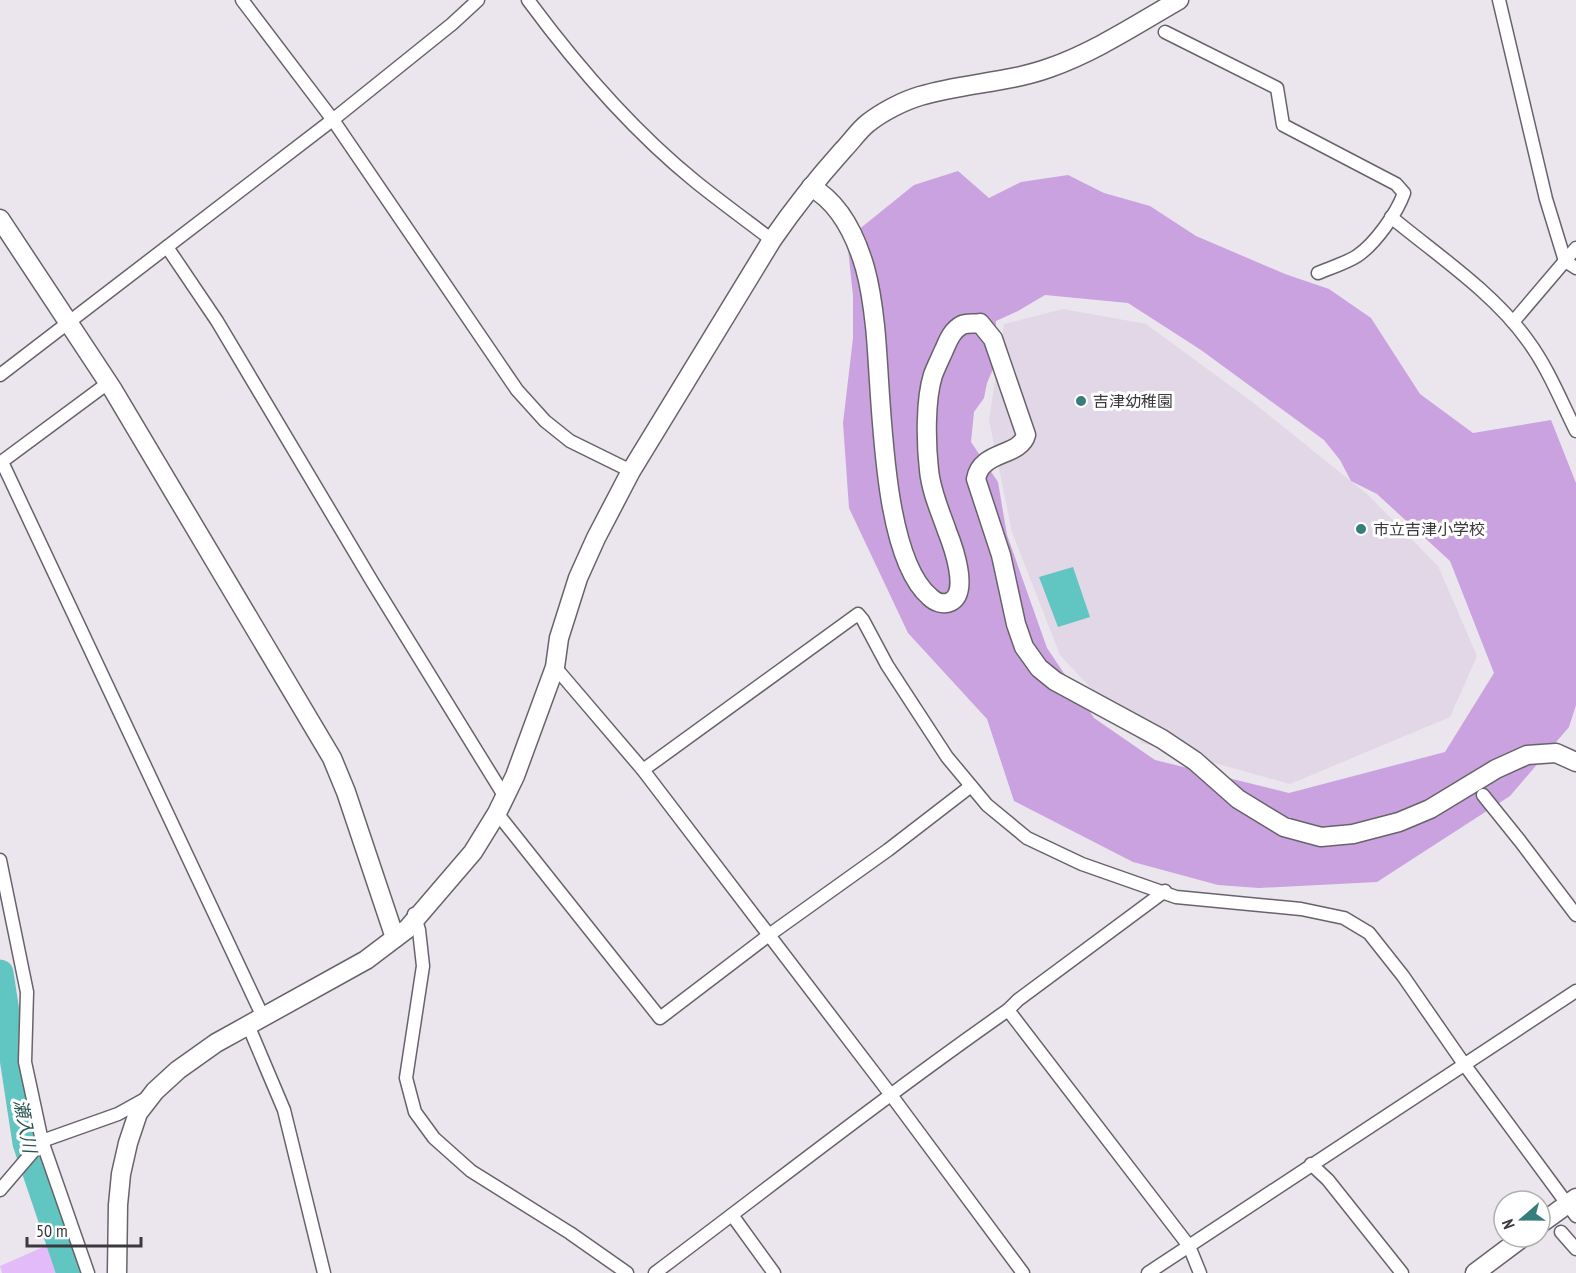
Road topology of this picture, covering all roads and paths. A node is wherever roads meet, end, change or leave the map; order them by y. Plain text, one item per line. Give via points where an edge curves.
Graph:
1 (242, 0) edge
2 (478, 0) edge
3 (528, 0) edge
4 (1179, 0) edge
5 (1499, 0) edge
6 (1165, 32) dead end
7 (333, 120) junction
8 (812, 187) junction
9 (1391, 218) junction
10 (0, 219) edge
11 (772, 240) junction
12 (167, 247) junction
13 (1576, 248) edge
14 (1571, 264) edge
15 (1318, 273) dead end
16 (67, 322) junction
17 (1513, 322) junction
18 (0, 375) edge
19 (108, 383) junction
20 (1576, 431) edge
21 (1, 463) edge
22 (631, 471) junction
23 (555, 667) junction
24 (1576, 762) edge
25 (643, 770) junction
26 (971, 786) junction
27 (1483, 795) dead end
28 (501, 805) junction
29 (0, 860) edge
30 (1165, 891) junction
31 (414, 915) junction
32 (1576, 915) edge
33 (769, 935) junction
34 (396, 938) junction
35 (1576, 991) edge
36 (1008, 1010) junction
37 (255, 1021) junction
38 (1464, 1064) junction
39 (176, 1083) dead end
40 (152, 1095) junction
41 (891, 1095) junction
42 (40, 1143) junction
43 (1311, 1164) junction
44 (0, 1190) edge
45 (1573, 1206) edge
46 (732, 1215) junction
47 (1552, 1217) edge
48 (1562, 1232) dead end
49 (1189, 1246) junction
50 (1507, 1249) edge
51 (1576, 1249) edge
52 (88, 1273) edge
53 (117, 1273) edge
54 (324, 1273) edge
55 (627, 1273) edge
56 (655, 1273) edge
57 (774, 1273) edge
58 (1023, 1273) edge
59 (1148, 1273) edge
60 (1200, 1273) edge
61 (1402, 1273) edge
62 (1475, 1273) edge

1 - 7 street
2 - 7 street
3 - 11 street via 627,118 694,181
4 - 8 street via 1087,52 1050,68 1008,80 918,96 889,110 867,124
5 - 14 street via 1546,199
6 - 9 street via 1277,88 1283,126 1396,184 1404,193
7 - 12 street
7 - 22 street via 517,390 570,441
8 - 11 street
8 - 24 street via 832,202 843,217 865,267 875,326 891,497 905,559 922,590 932,599 943,604 951,602 960,588 956,558 929,470 927,404 933,376 949,337 963,325 980,323 993,339 1026,435 1021,444 983,463 976,479 1002,555 1024,647 1054,681 1162,739 1195,761 1238,799 1284,827 1321,837 1353,834 1399,822 1527,755 1556,753
9 - 15 street via 1356,256
9 - 17 street via 1478,288
10 - 16 street
11 - 22 street
12 - 16 street
12 - 28 street via 217,321
13 - 14 street
14 - 17 street
16 - 18 street
16 - 19 street
17 - 20 street via 1550,378
19 - 21 street
19 - 34 street via 332,758
21 - 37 street
22 - 23 street via 578,578 559,638
23 - 25 street
23 - 28 street
25 - 26 street via 858,614 947,757
25 - 33 street
26 - 30 street via 987,805 1027,838 1082,864
26 - 33 street
27 - 32 street
28 - 31 street via 473,852
28 - 33 street via 660,1018
29 - 42 street via 27,992 25,1062
30 - 36 street
30 - 38 street via 1176,897 1301,909 1344,918 1369,933
31 - 34 street
31 - 55 street via 423,966 405,1078 415,1112 434,1138 471,1171
33 - 41 street
34 - 37 street via 366,960
35 - 38 street
36 - 41 street
36 - 49 street
37 - 40 street via 178,1070
37 - 54 street via 284,1110
38 - 43 street
38 - 45 street
39 - 40 street
40 - 42 street via 118,1114
40 - 53 street via 138,1113 121,1174
41 - 46 street
41 - 58 street
42 - 44 street
42 - 52 street
43 - 49 street
43 - 61 street
45 - 47 street
46 - 56 street
46 - 57 street
48 - 51 street
49 - 59 street
49 - 60 street
50 - 62 street

